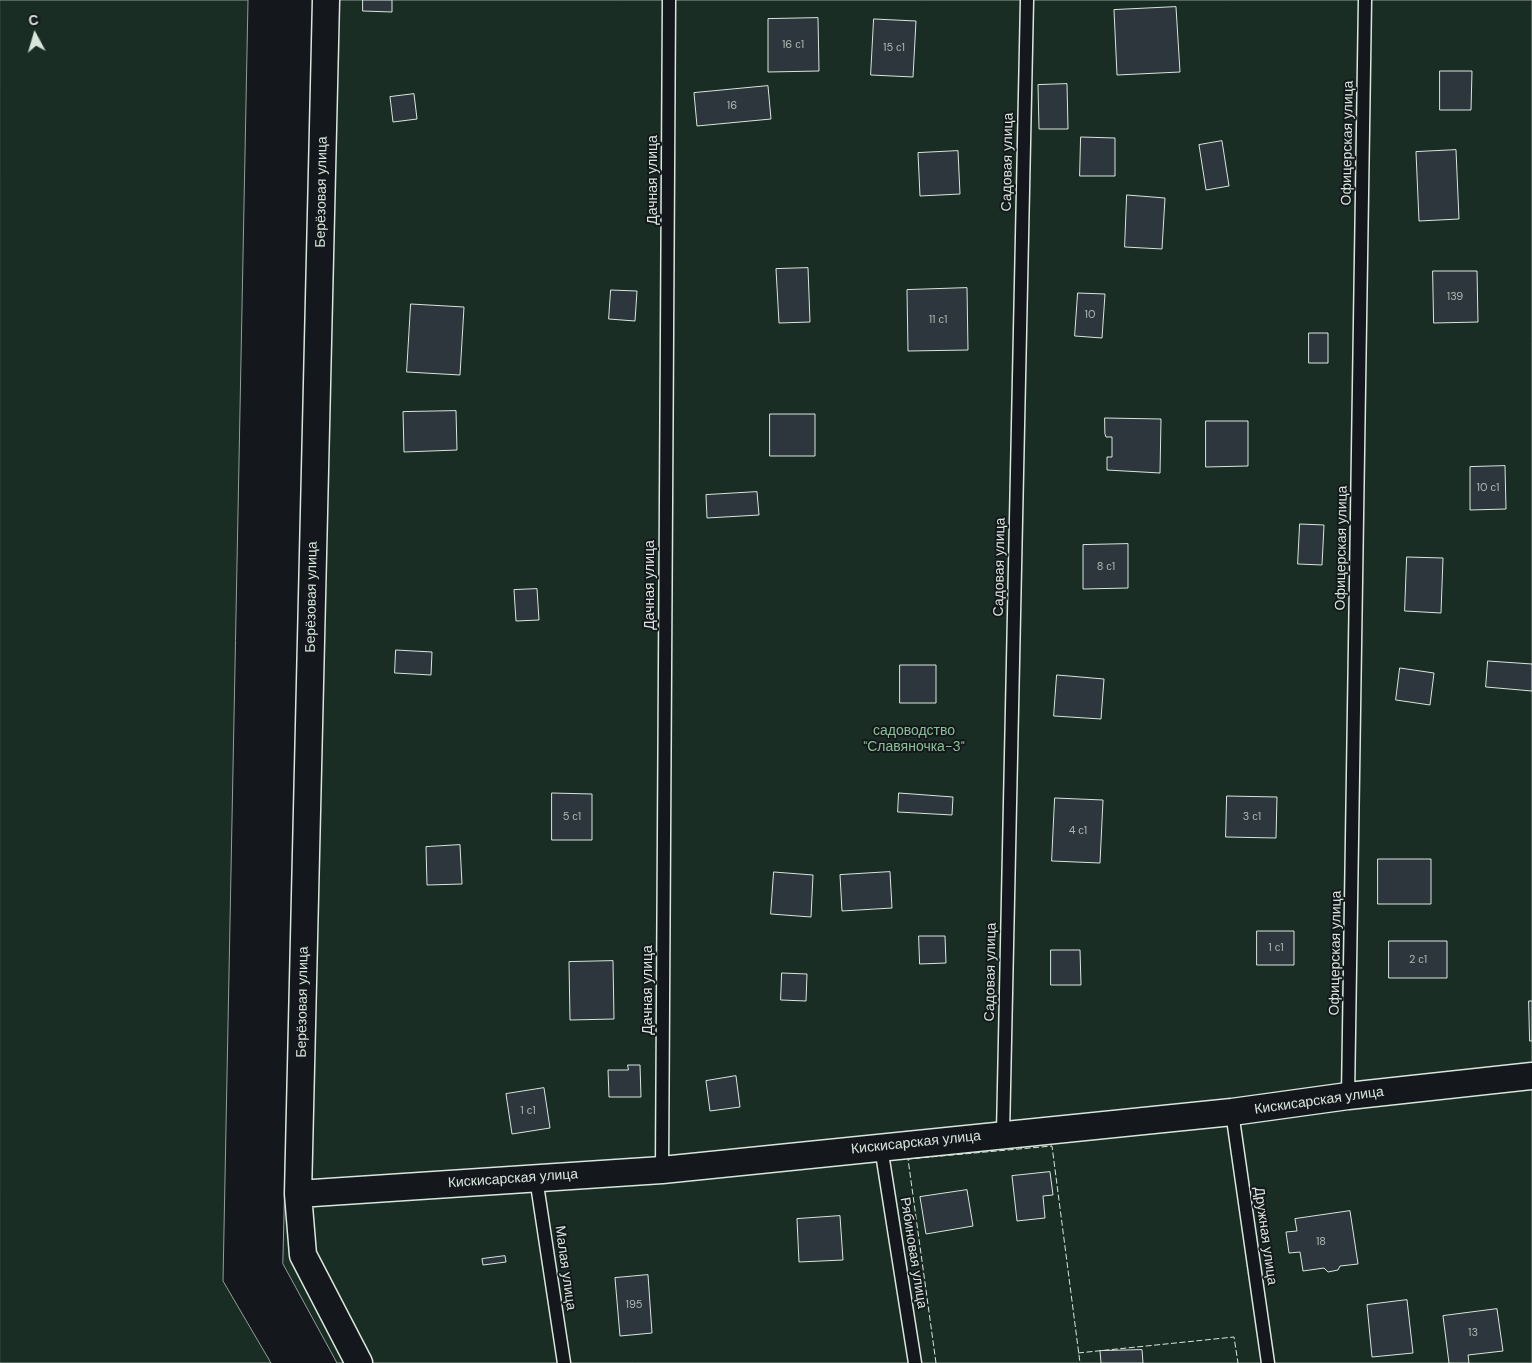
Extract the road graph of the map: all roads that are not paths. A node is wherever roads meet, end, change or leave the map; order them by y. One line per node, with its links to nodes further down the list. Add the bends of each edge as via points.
1 (326, 0): 12 (street, Берёзовая улица)
2 (668, 0): 10 (lane, Дачная улица)
3 (1026, 0): 8 (lane, Садовая улица)
4 (1365, 0): 6 (lane, Офицерская улица)
5 (1532, 1076): 6 (street, Кискисарская улица)
6 (1348, 1096): 7 (street, Кискисарская улица)
7 (1232, 1112): 8 (street, Кискисарская улица); 16 (lane, Дружная улица)
8 (1003, 1134): 9 (street, Кискисарская улица)
9 (881, 1147): 10 (street, Кискисарская улица); 15 (lane, Рябиновая улица)
10 (662, 1170): 11 (street, Кискисарская улица)
11 (536, 1178): 12 (street, Кискисарская улица); 14 (lane, Малая улица)
12 (298, 1194): 13 (street, Берёзовая улица, via 303,1255)
13 (359, 1363)
14 (564, 1363)
15 (915, 1363)
16 (1268, 1363)

